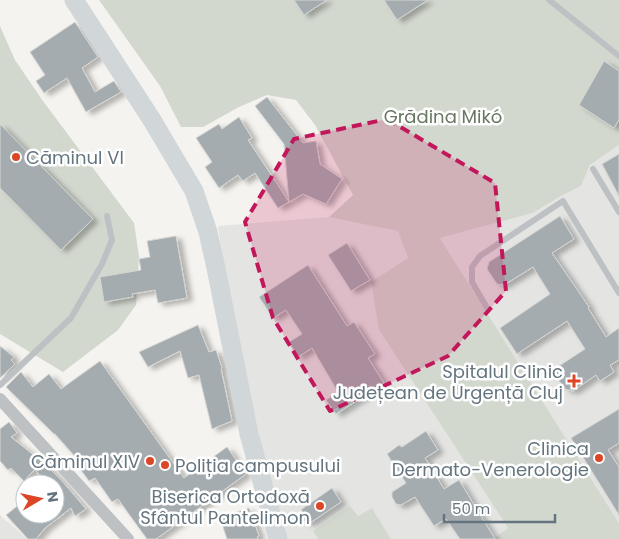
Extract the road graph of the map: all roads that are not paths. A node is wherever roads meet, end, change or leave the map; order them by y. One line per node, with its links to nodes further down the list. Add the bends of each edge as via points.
1 (74, 0): 12 (street, via 194,191 206,225 249,434)
2 (549, 0): 3 (lane)
3 (619, 56)
4 (593, 169): 5 (lane)
5 (619, 211)
6 (107, 216): 9 (lane, via 112,240 102,264 70,318)
7 (619, 292): 8 (lane, via 564,201 480,256 472,267 472,282)
8 (486, 308)
9 (0, 385)
10 (0, 399): 11 (street)
11 (128, 539)
12 (278, 539)

